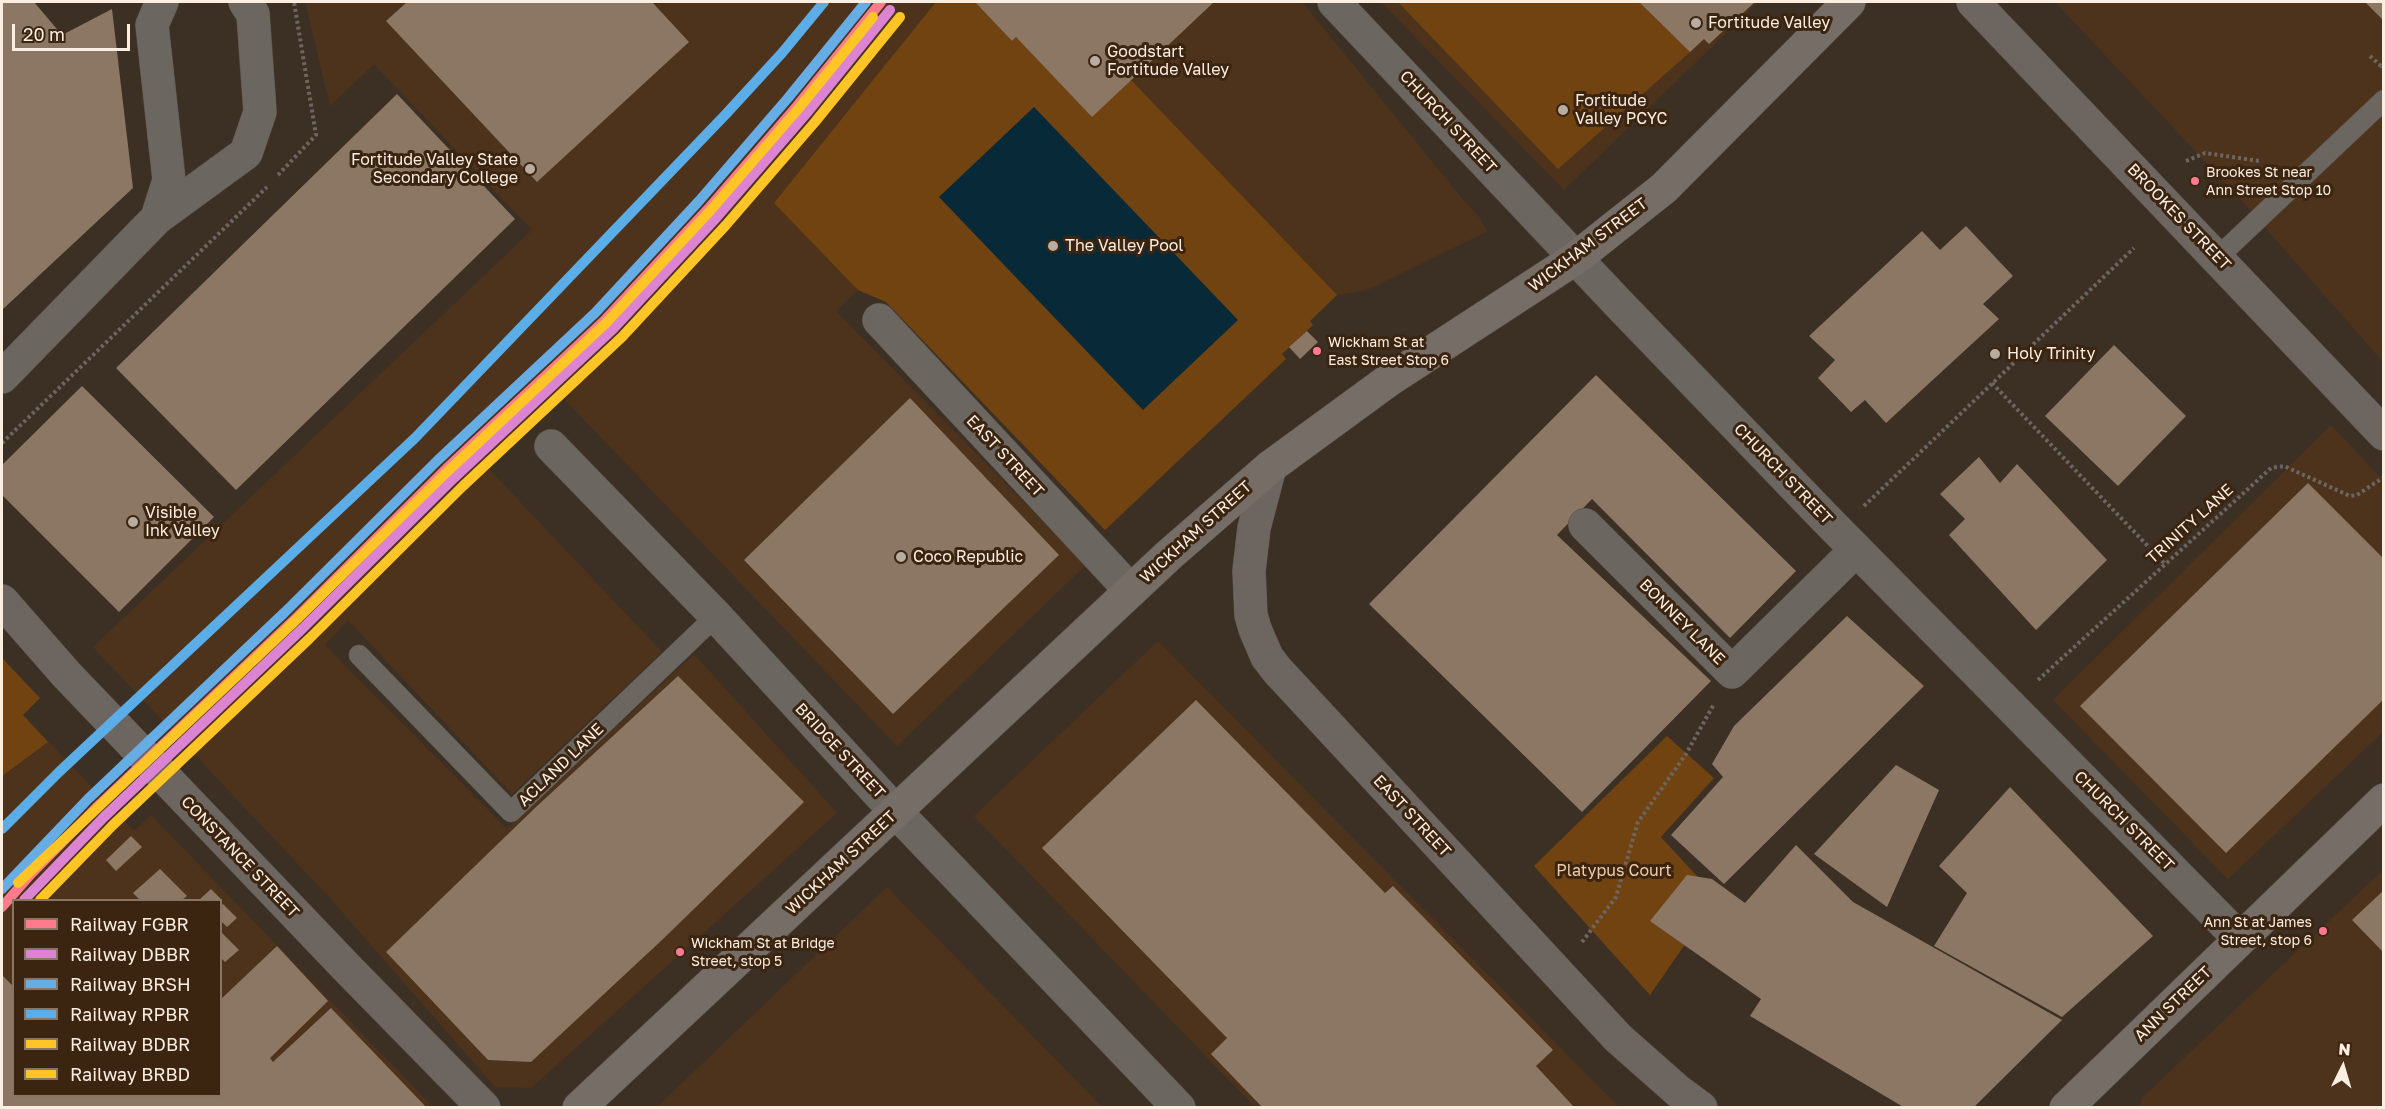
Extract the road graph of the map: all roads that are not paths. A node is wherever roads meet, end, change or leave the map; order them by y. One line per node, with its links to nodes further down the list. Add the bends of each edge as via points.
1 (162, 2): 7 (street, via 152,25 169,180)
2 (245, 2): 7 (street, via 253,14 260,112 246,153)
3 (1334, 2): 9 (street, CHURCH STREET)
4 (1849, 2): 9 (main road, WICKHAM STREET, via 1664,188)
5 (1973, 2): 8 (main road, BROOKES STREET)
6 (2384, 100): 8 (lane)
7 (157, 218): 11 (street)
8 (2218, 257): 12 (main road, BROOKES STREET)
9 (1576, 258): 14 (main road, WICKHAM STREET, via 1389,381); 16 (street, CHURCH STREET)
10 (879, 320): 17 (street, EAST STREET)
11 (2, 377)
12 (2384, 434)
13 (551, 446): 19 (street, BRIDGE STREET)
14 (1270, 467): 17 (main road, WICKHAM STREET); 28 (main road, EAST STREET, via 1254,528 1249,571 1251,615 1267,657 1618,1038)
15 (1585, 525): 16 (street, BONNEY LANE, via 1732,672)
16 (1847, 541): 23 (street, CHURCH STREET)
17 (1131, 591): 22 (main road, WICKHAM STREET)
18 (2, 601): 25 (main road, CONSTANCE STREET, via 66,674)
19 (716, 616): 20 (lane, ACLAND LANE, via 511,813); 22 (street, BRIDGE STREET)
20 (359, 655)
21 (2384, 800): 23 (main road, ANN STREET)
22 (896, 812): 26 (main road, WICKHAM STREET); 27 (street, BRIDGE STREET)
23 (2240, 939): 24 (main road, ANN STREET)
24 (2099, 1076): 29 (main road, ANN STREET); 30 (main road)
25 (484, 1107)
26 (579, 1107)
27 (1179, 1107)
28 (1701, 1107)
29 (2066, 1107)
30 (2094, 1107)

